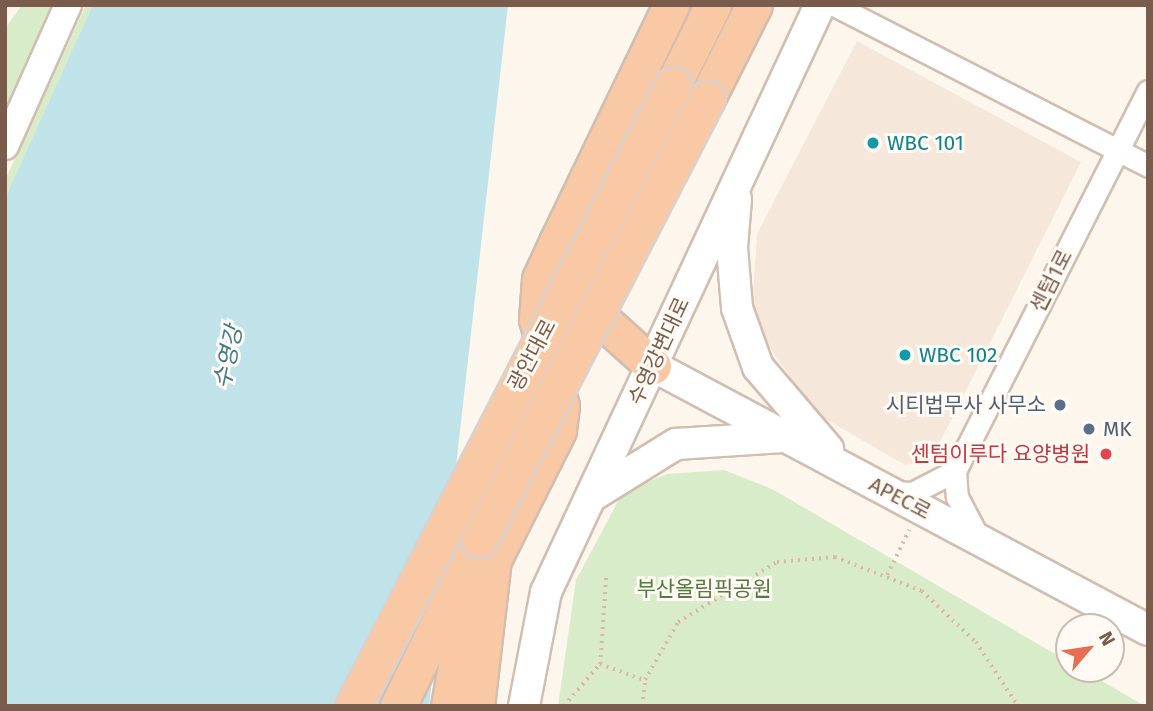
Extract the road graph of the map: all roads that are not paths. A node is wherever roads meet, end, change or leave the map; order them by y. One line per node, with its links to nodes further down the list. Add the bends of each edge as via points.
1 (68, 5): 8 (street)
2 (671, 5): 12 (highway)
3 (713, 5): 23 (highway, 광안대로, bridge)
4 (754, 5): 19 (highway, 광안대로, bridge)
5 (820, 5): 11 (main road, 수영강변대로)
6 (834, 5): 9 (street)
7 (1148, 92): 9 (street, 센텀1로)
8 (5, 146)
9 (1117, 151): 10 (street); 16 (street, 센텀1로)
10 (1148, 166)
11 (739, 170): 13 (main road, 수영강변대로); 15 (main road, via 732,248 737,308 758,367 789,410)
12 (557, 242): 13 (highway, via 580,300); 26 (highway, via 540,279 537,319 561,406 558,430 493,560)
13 (653, 366): 14 (main road, APEC로); 18 (main road, 수영강변대로)
14 (785, 437): 15 (main road, APEC로); 18 (main road, via 676,444)
15 (850, 471): 17 (main road, APEC로)
16 (955, 471): 17 (street, via 912,493); 20 (street, via 967,525)
17 (887, 492): 20 (main road, APEC로)
18 (589, 498): 22 (main road, 수영강변대로, via 546,592)
19 (479, 540): 24 (highway, 광안대로); 25 (highway)
20 (982, 542): 21 (main road, APEC로)
21 (1148, 630)
22 (531, 668): 27 (main road, 수영강변대로); 28 (main road)
23 (353, 706)
24 (398, 706)
25 (449, 706)
26 (476, 706)
27 (524, 706)
28 (537, 706)

